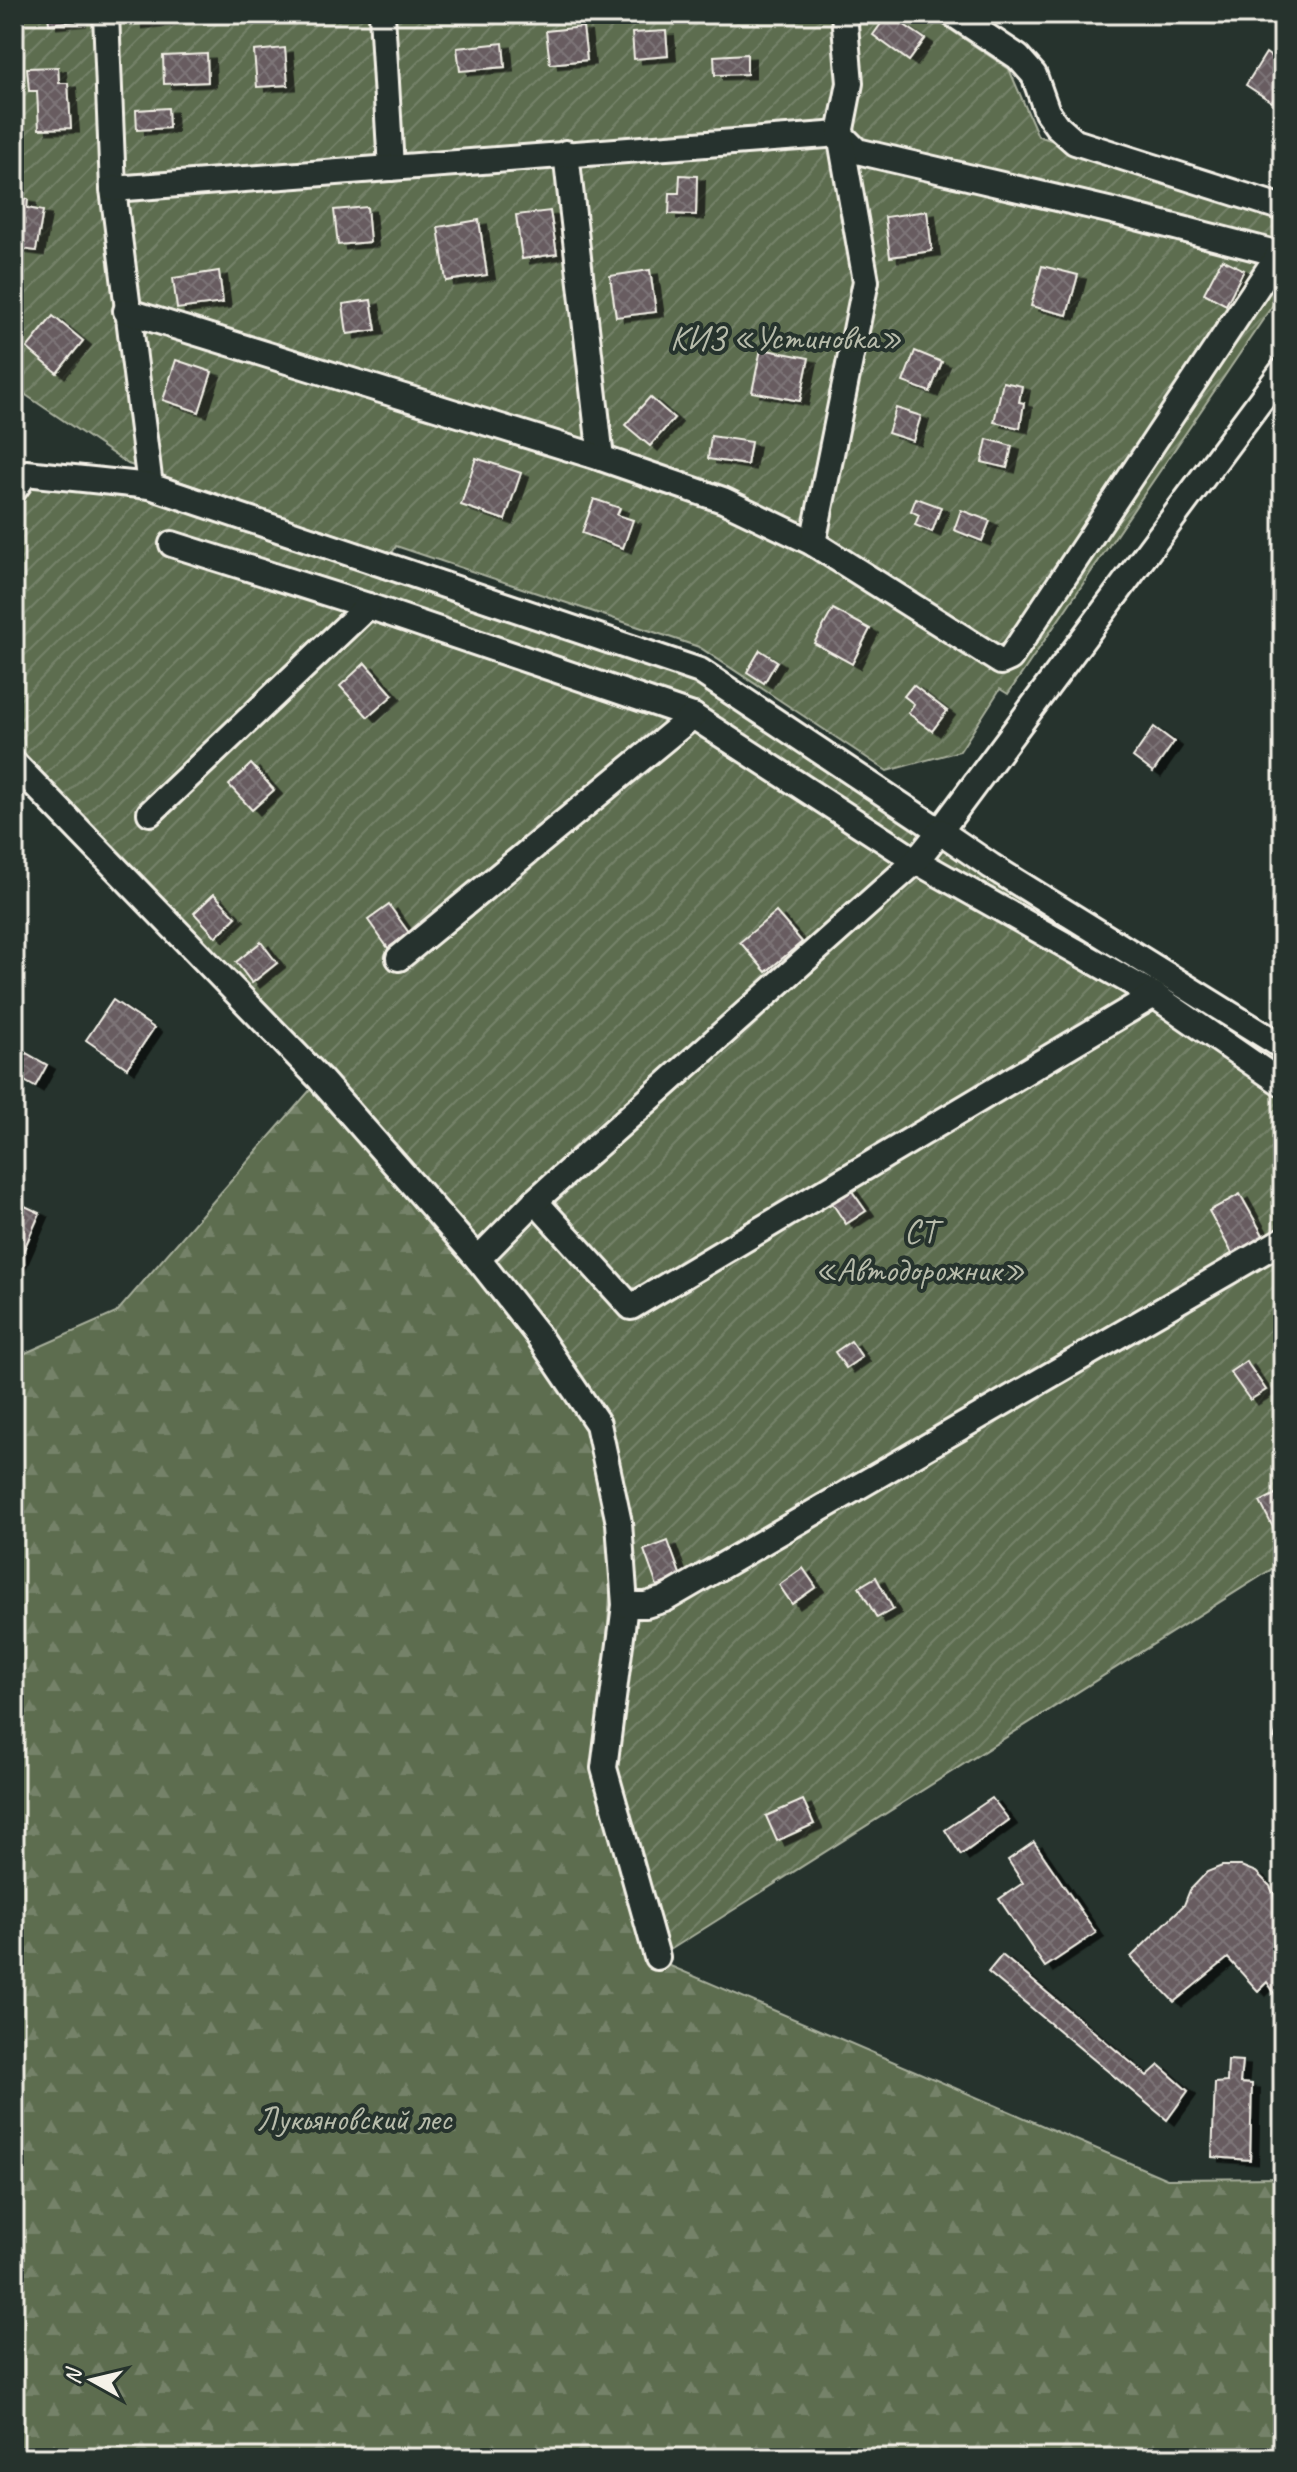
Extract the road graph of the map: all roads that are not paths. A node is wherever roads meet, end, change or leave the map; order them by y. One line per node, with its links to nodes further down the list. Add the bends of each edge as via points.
1 (106, 14): 8 (street)
2 (382, 14): 7 (street)
3 (844, 14): 5 (street, via 850,83)
4 (953, 14): 9 (street, via 1018,57 1034,75 1047,112 1075,142)
5 (840, 134): 6 (street); 10 (street, via 857,151); 16 (street, via 866,281)
6 (566, 153): 7 (street); 13 (street)
7 (391, 168): 8 (street)
8 (113, 189): 11 (street)
9 (1283, 208)
10 (1281, 255): 16 (street, via 1010,658 1001,662)
11 (126, 311): 13 (street); 14 (street)
12 (1283, 370): 22 (street)
13 (601, 458): 16 (street, via 723,500)
14 (150, 486): 15 (street, via 26,473); 22 (street, via 700,671)
15 (14, 490)
16 (813, 543)
17 (172, 544): 18 (street)
18 (368, 606): 19 (street); 21 (street)
19 (693, 716): 23 (street); 24 (street)
20 (14, 763): 30 (street, via 320,1079)
21 (150, 813)
22 (940, 831): 23 (street); 26 (street)
23 (916, 861): 25 (street); 28 (street)
24 (399, 958)
25 (1154, 995): 27 (street); 28 (street, via 631,1307)
26 (1283, 1047)
27 (1283, 1084)
28 (535, 1201): 30 (street)
29 (1283, 1240): 31 (street, via 665,1599)
30 (478, 1259): 31 (street, via 598,1424 619,1523)
31 (625, 1605): 32 (street, via 604,1768)
32 (657, 1957)

